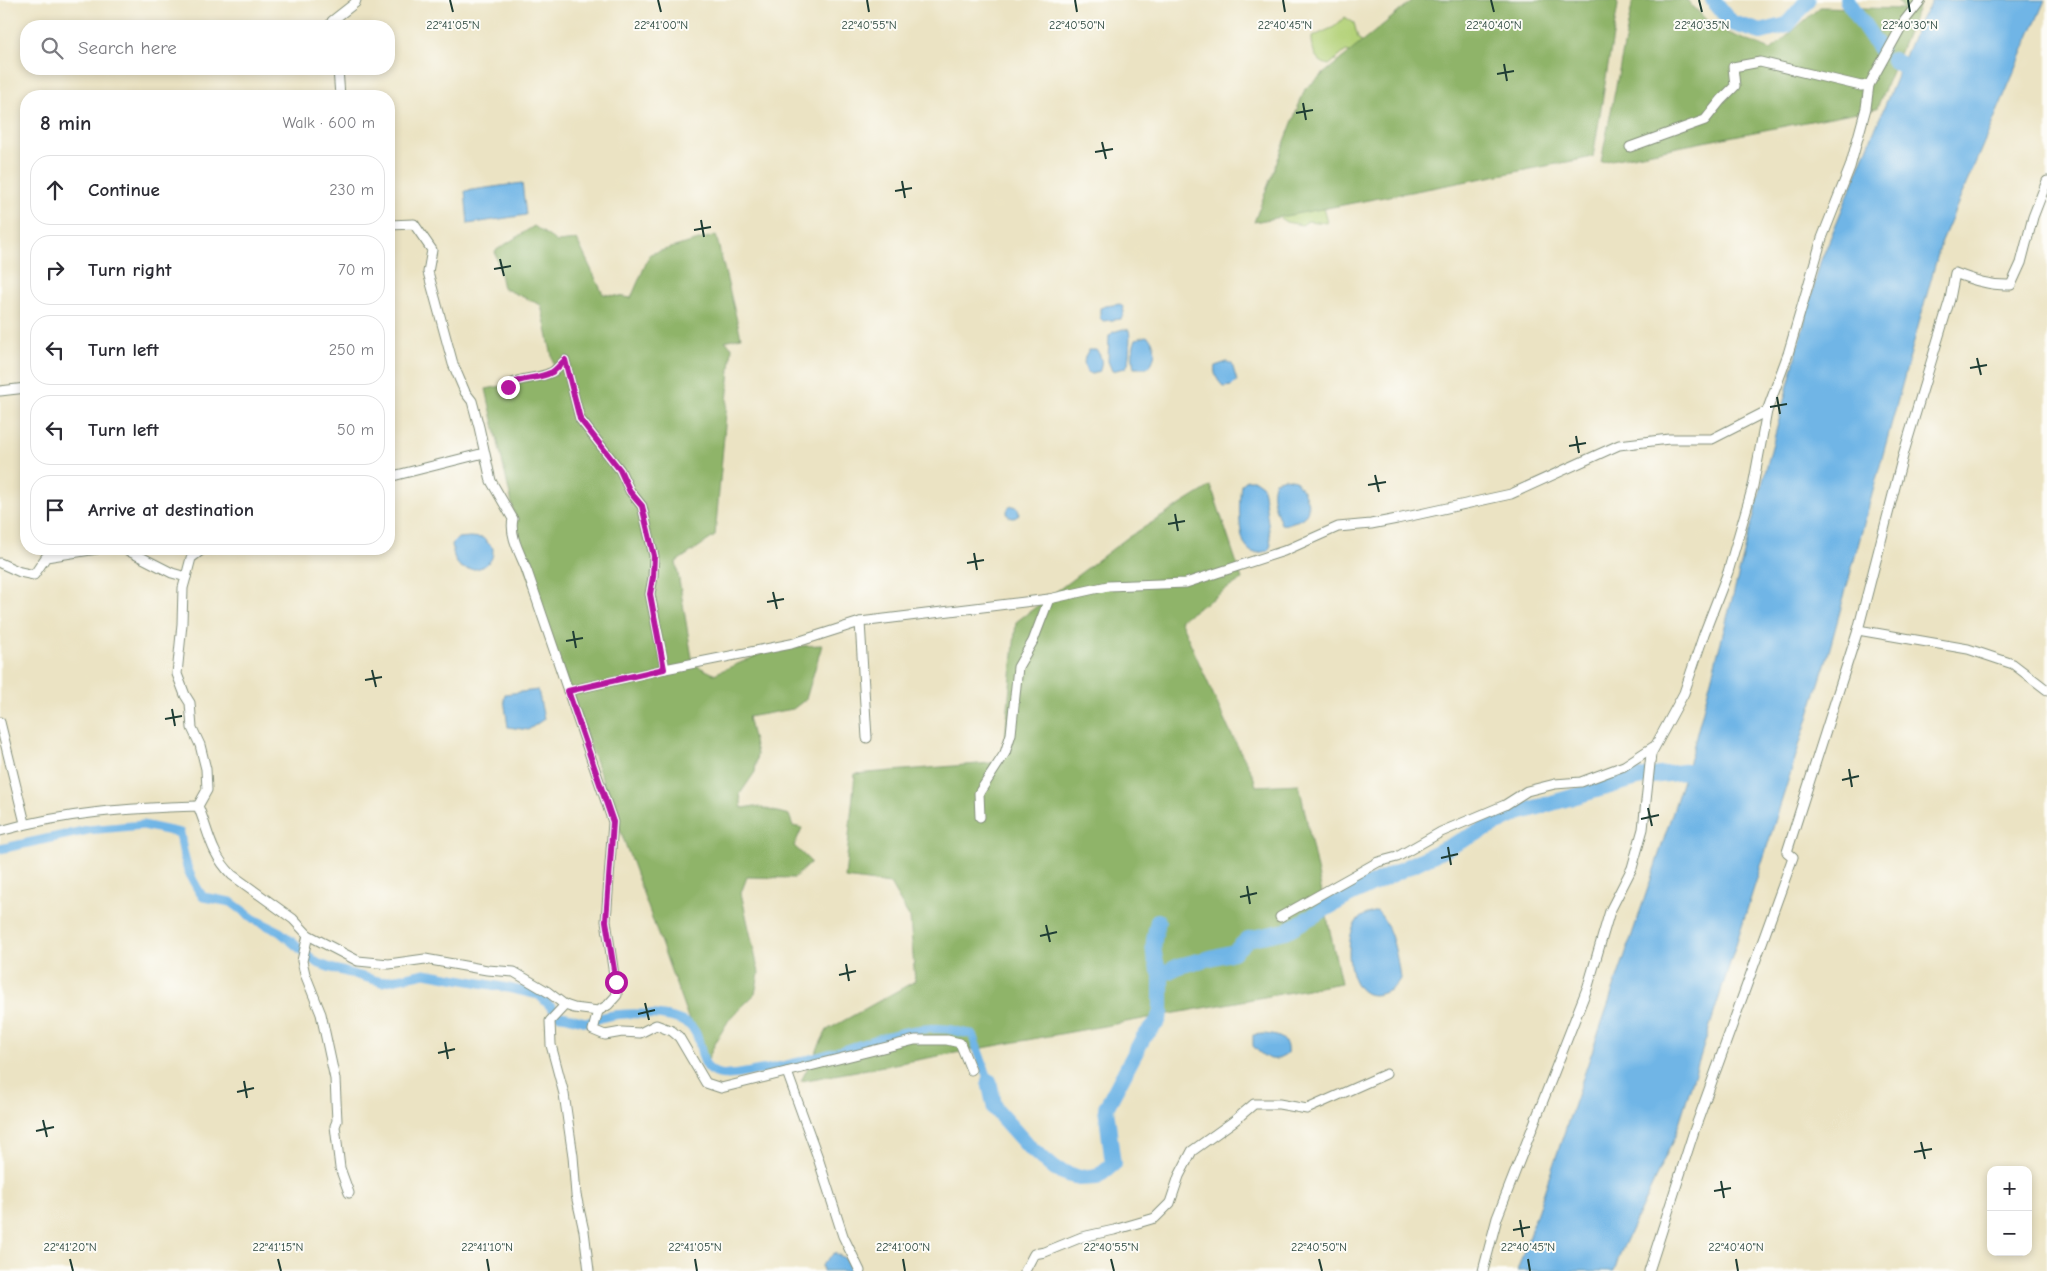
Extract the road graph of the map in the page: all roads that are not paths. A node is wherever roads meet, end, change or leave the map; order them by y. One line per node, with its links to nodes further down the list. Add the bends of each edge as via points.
1 (356, 0): 3 (street)
2 (1922, 0): 5 (street, via 1905,20)
3 (333, 20)
4 (338, 75): 6 (street)
5 (1869, 85): 7 (street, via 1861,86 1760,62 1733,66 1735,86 1705,120); 13 (street, via 1850,167 1822,238)
6 (340, 90)
7 (1630, 147)
8 (2047, 181): 23 (street, via 2011,285 1998,286 1955,273)
9 (395, 225): 14 (street, via 414,224 432,250 428,272 437,310 453,364 472,401)
10 (508, 387): 24 (street, via 514,381 552,372 565,360 580,419 620,470 630,492 642,506 654,556 650,594)
11 (20, 389): 12 (street)
12 (0, 391)
13 (1768, 411): 21 (street, via 1712,439 1669,439 1619,445 1511,494 1397,520 1338,527 1284,551 1186,583 1108,586); 29 (street, via 1753,486 1728,572 1684,693)
14 (484, 453): 15 (street); 26 (street, via 491,482 514,518 513,537)
15 (395, 475)
16 (59, 555): 19 (street, via 46,557 34,574)
17 (137, 555): 20 (street)
18 (195, 555): 20 (street, via 191,558)
19 (0, 563)
20 (186, 577): 30 (street, via 177,674 190,703 192,728 206,769 207,790)
21 (1049, 599): 22 (street); 31 (street, via 1018,667 1011,734 1005,753 979,793)
22 (860, 622): 24 (street, via 792,644); 28 (street)
23 (1858, 630): 25 (street, via 1968,649 2013,664); 46 (street, via 1787,852 1793,857 1694,1131)
24 (664, 669): 26 (street)
25 (2047, 690)
26 (568, 691): 37 (street, via 613,822 606,921 617,995)
27 (0, 722): 32 (street)
28 (868, 738)
29 (1655, 745): 34 (street, via 1624,766 1581,782 1555,784 1527,792 1397,857 1378,862); 45 (street, via 1650,754 1643,829 1632,868 1610,911 1588,986 1497,1218)
30 (198, 806): 32 (street, via 118,809); 35 (street, via 211,846 224,868 292,919)
31 (980, 817)
32 (25, 823): 33 (street)
33 (0, 831)
34 (1280, 917)
35 (307, 937): 36 (street, via 358,961 389,964 424,959 514,972); 41 (street, via 302,961 321,1014 335,1079 335,1126 340,1168)
36 (565, 1005): 37 (street); 42 (street, via 550,1021 551,1045 564,1094)
37 (598, 1011): 39 (street, via 594,1030 605,1035 622,1032 640,1034 656,1025 672,1031 679,1037 706,1083 722,1088)
38 (971, 1070): 39 (street, via 960,1043 915,1040)
39 (786, 1072): 43 (street, via 817,1155 842,1236)
40 (1386, 1074): 44 (street, via 1307,1109 1254,1104 1192,1151 1170,1202 1155,1218 1082,1237 1034,1254)
41 (349, 1193)
42 (589, 1271)
43 (860, 1271)
44 (1025, 1271)
45 (1483, 1271)
46 (1649, 1271)

